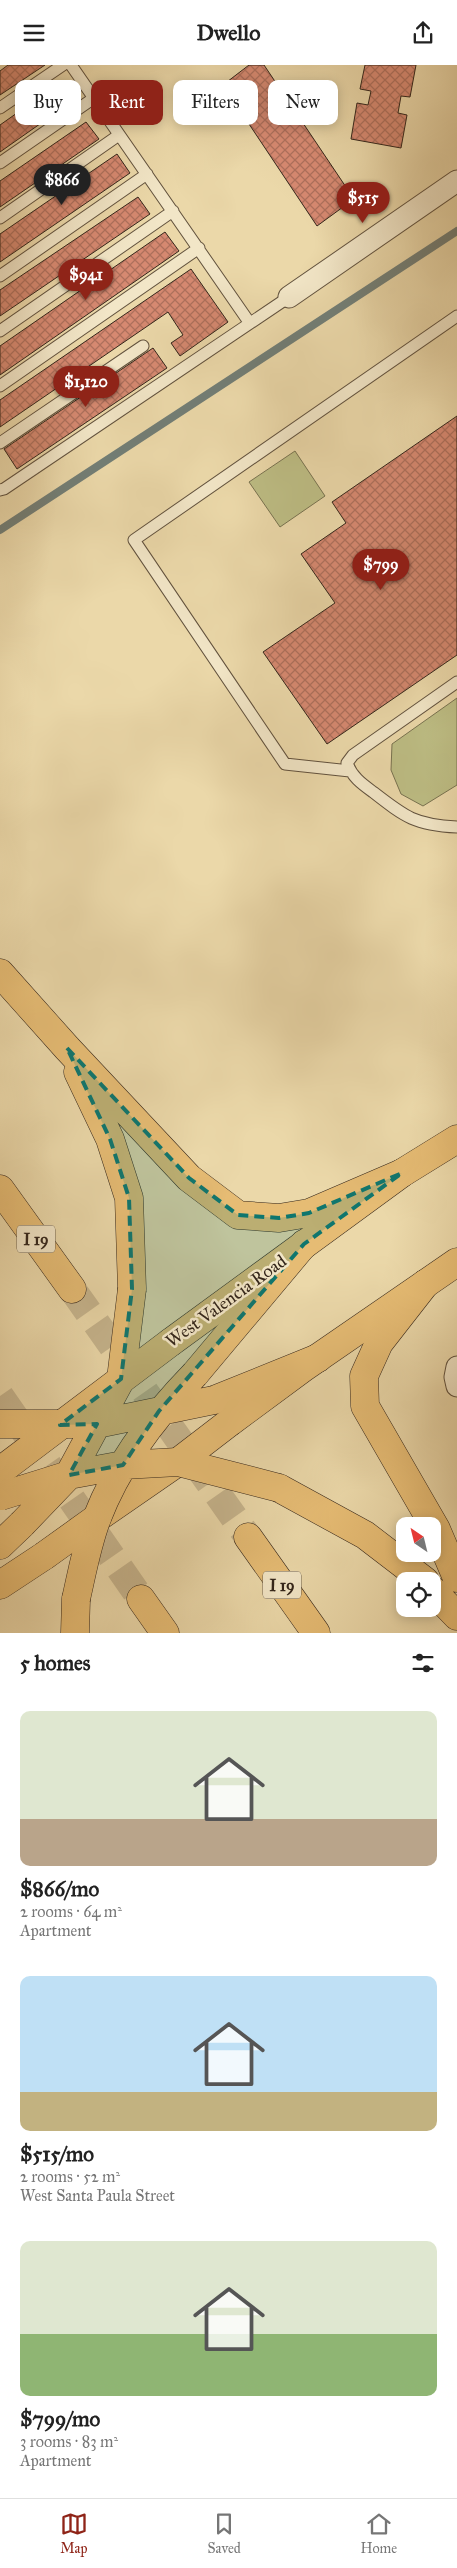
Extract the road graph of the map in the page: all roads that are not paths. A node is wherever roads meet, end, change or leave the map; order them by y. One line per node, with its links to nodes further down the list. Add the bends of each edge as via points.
1 (63, 65): 5 (lane)
2 (71, 65): 3 (lane)
3 (91, 94)
4 (91, 100): 8 (lane)
5 (0, 108)
6 (112, 125): 7 (lane)
7 (119, 135): 9 (lane); 12 (lane)
8 (0, 163)
9 (147, 174): 11 (lane); 14 (lane)
10 (457, 181): 15 (street)
11 (173, 211): 13 (lane); 18 (lane)
12 (0, 218)
13 (198, 248): 17 (lane); 20 (lane)
14 (0, 276)
15 (289, 297): 17 (lane)
16 (457, 316): 24 (lane, via 134,539 285,764)
17 (249, 322): 22 (lane)
18 (0, 331)
19 (143, 346): 21 (lane)
20 (0, 386)
21 (0, 443)
22 (0, 490)
23 (457, 682): 24 (lane, via 353,755 347,763)
24 (350, 771): 25 (lane, via 390,807 412,820)
25 (457, 827)
26 (0, 973): 27 (main road)
27 (67, 1049): 29 (main road, via 189,1178 238,1215 279,1218 309,1213); 37 (main road, bridge, via 110,1139 129,1198 132,1289)
28 (457, 1139): 29 (main road, West Valencia Road)
29 (402, 1173): 31 (main road, West Valencia Road)
30 (0, 1189): 34 (main road, I 19)
31 (304, 1244): 37 (main road, West Valencia Road, bridge); 39 (main road, bridge, via 195,1374)
32 (457, 1262): 33 (main road)
33 (425, 1284): 35 (main road); 51 (main road, via 379,1343 364,1377 365,1406 436,1529)
34 (72, 1289)
35 (318, 1358): 39 (main road, bridge, via 214,1400); 43 (main road, bridge)
36 (457, 1367): 38 (street)
37 (121, 1379): 41 (main road, bridge); 42 (main road, West Valencia Road, bridge)
38 (457, 1386)
39 (159, 1411): 41 (main road, bridge); 44 (main road, bridge)
40 (0, 1424): 42 (main road, bridge)
41 (97, 1424): 42 (main road, bridge); 45 (main road, bridge)
42 (60, 1425): 46 (main road, West Valencia Road, bridge)
43 (178, 1462): 44 (main road, bridge); 47 (main road, bridge); 50 (main road, bridge, via 280,1488 365,1535)
44 (123, 1465): 45 (main road, bridge); 47 (main road, bridge)
45 (69, 1475): 46 (main road, bridge); 49 (main road, bridge)
46 (0, 1488)
47 (97, 1518): 52 (main road, bridge); 56 (main road, bridge, via 76,1599)
48 (248, 1537): 58 (main road, I 19)
49 (0, 1545)
50 (413, 1572)
51 (457, 1578)
52 (0, 1585)
53 (141, 1599): 57 (main road)
54 (441, 1600): 55 (main road)
55 (457, 1617)
56 (75, 1633)
57 (165, 1633)
58 (316, 1633)

